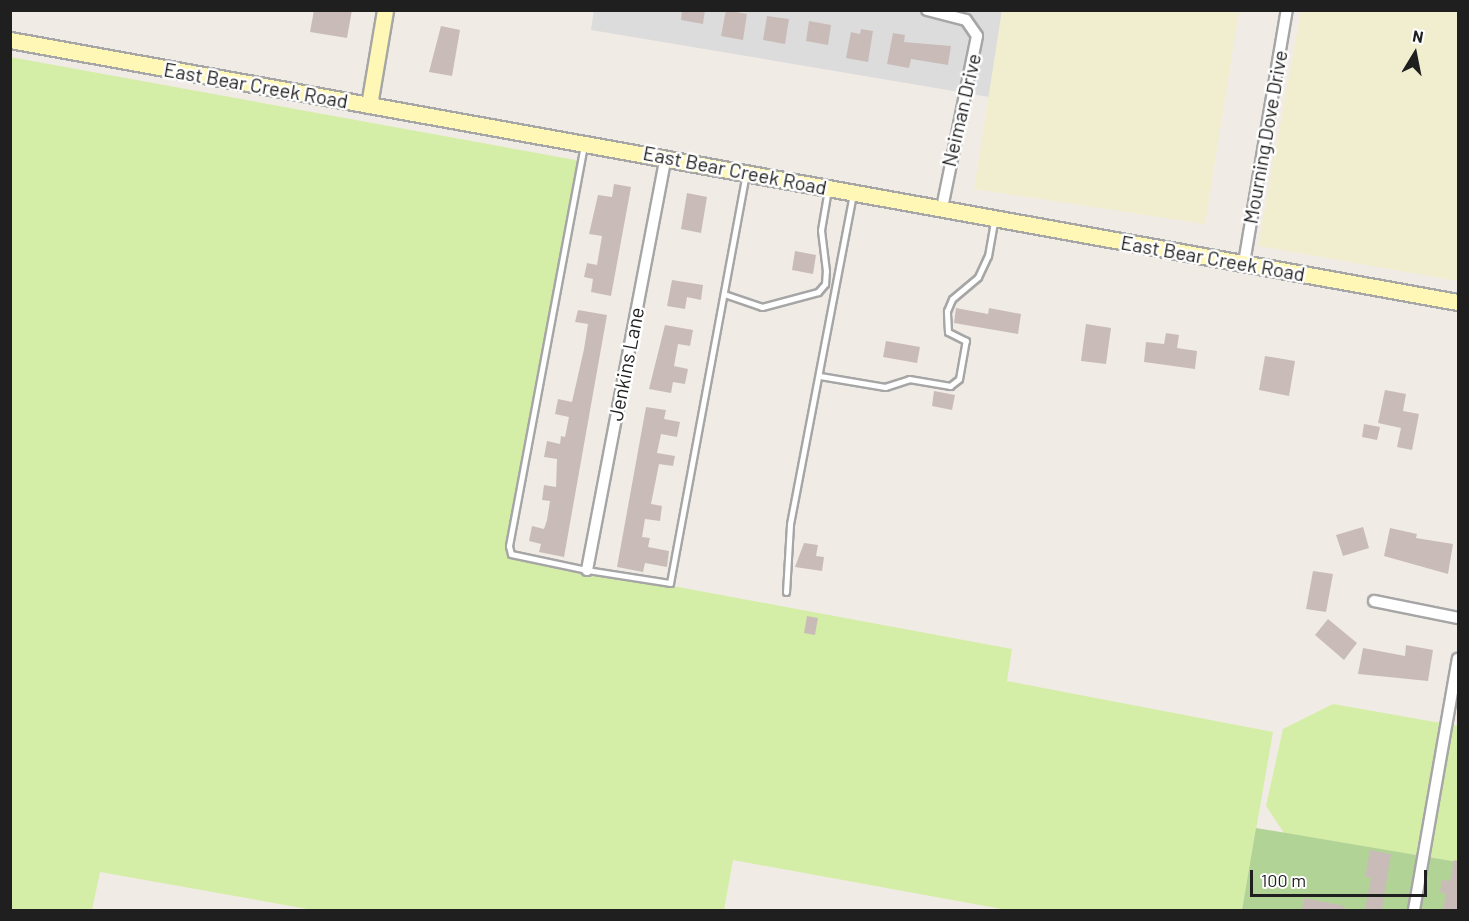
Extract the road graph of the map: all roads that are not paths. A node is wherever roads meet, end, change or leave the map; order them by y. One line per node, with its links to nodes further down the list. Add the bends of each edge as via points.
1 (385, 10): 5 (main road)
2 (927, 10): 11 (street, Neiman Drive, via 966,20 977,36)
3 (1287, 10): 13 (street, Mourning Dove Drive)
4 (10, 40): 5 (main road, East Bear Creek Road)
5 (369, 105): 6 (main road, East Bear Creek Road)
6 (585, 142): 7 (main road, East Bear Creek Road); 17 (lane, via 509,546 511,554)
7 (666, 157): 8 (main road, East Bear Creek Road); 17 (street, Jenkins Lane)
8 (746, 172): 9 (main road, East Bear Creek Road); 14 (lane)
9 (829, 188): 10 (main road, East Bear Creek Road); 14 (lane, via 821,230 825,284 818,292 762,307)
10 (853, 192): 11 (main road, East Bear Creek Road); 16 (lane)
11 (942, 208): 12 (main road, East Bear Creek Road)
12 (995, 218): 13 (main road, East Bear Creek Road); 16 (lane, via 988,256 978,278 952,299 947,311 948,332 966,341 959,379 950,386 909,379 885,387)
13 (1244, 263): 15 (main road, East Bear Creek Road)
14 (724, 294): 17 (lane, via 670,583)
15 (1458, 302)
16 (819, 376): 18 (lane, via 790,524)
17 (587, 570)
18 (786, 592)
19 (1374, 601): 20 (street)
20 (1458, 618)
21 (1458, 659): 22 (street)
22 (1414, 910)

